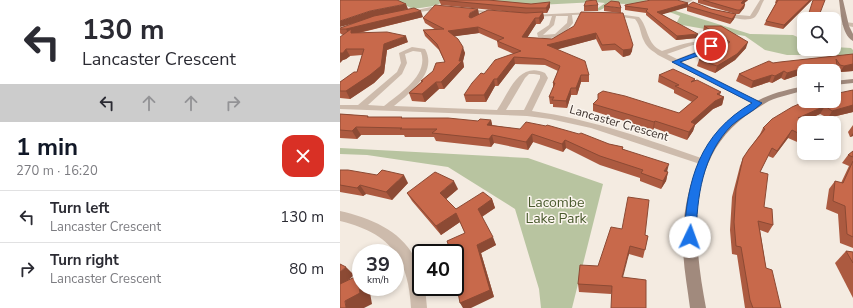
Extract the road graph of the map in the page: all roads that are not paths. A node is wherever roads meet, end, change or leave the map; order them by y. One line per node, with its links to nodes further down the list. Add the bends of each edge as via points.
1 (680, 0): 4 (street)
2 (762, 0): 8 (street, via 751,17)
3 (841, 0): 16 (street)
4 (690, 1): 5 (street)
5 (696, 4)
6 (452, 9): 10 (street, via 431,8)
7 (460, 10): 9 (street)
8 (718, 11)
9 (490, 12): 11 (street); 15 (street)
10 (398, 14)
11 (504, 14)
12 (570, 14): 14 (street); 14 (street, via 570,23 563,31 551,37 540,36 540,33 553,25); 19 (street, via 601,13 639,19 647,43)
13 (521, 15): 14 (street)
14 (554, 15)
15 (480, 18)
16 (845, 24): 17 (street); 18 (street)
17 (853, 25)
18 (853, 39)
19 (660, 54): 20 (street); 20 (street, via 696,43 711,46 710,49)
20 (675, 62): 24 (street)
21 (853, 81): 22 (street)
22 (841, 82)
23 (797, 90): 24 (street)
24 (758, 103): 30 (street, via 724,129)
25 (340, 107): 26 (street, Lancaster Crescent)
26 (361, 107): 27 (street, Lancaster Crescent); 27 (street, via 400,73 404,64 402,53 412,49 423,50 427,58 424,71)
27 (387, 108): 28 (street, Lancaster Crescent)
28 (500, 112): 29 (street, Lancaster Crescent); 29 (street, via 524,74 542,73 544,78)
29 (527, 113): 30 (street, Lancaster Crescent, via 587,124)
30 (703, 162): 33 (street, via 695,184 690,231 691,266)
31 (340, 216): 32 (street, via 370,224 397,243 411,266)
32 (419, 308)
33 (698, 308)

